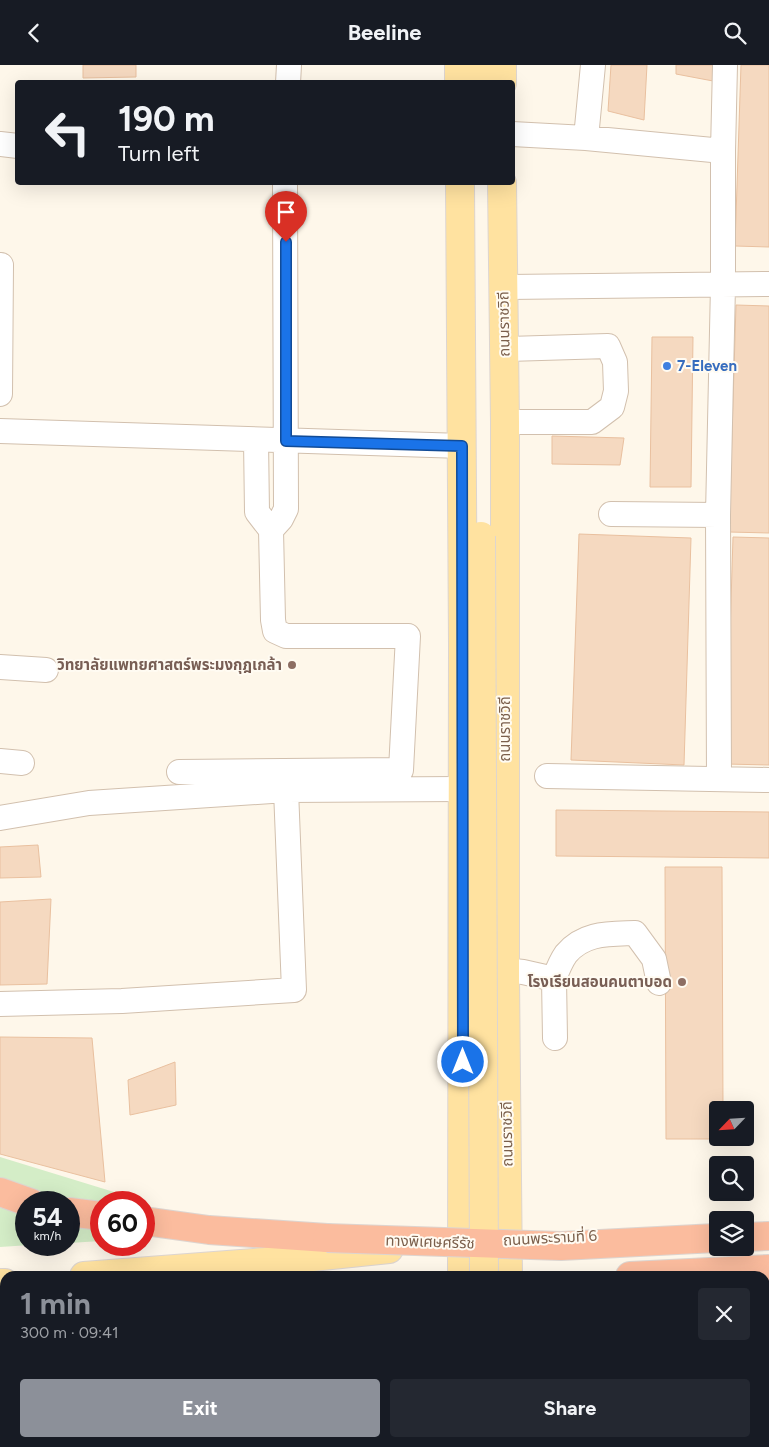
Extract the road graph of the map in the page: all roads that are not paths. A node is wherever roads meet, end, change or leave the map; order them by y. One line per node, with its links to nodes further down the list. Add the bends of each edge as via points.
1 (289, 65): 7 (street)
2 (459, 65): 8 (main road)
3 (480, 65): 9 (main road)
4 (502, 65): 10 (main road)
5 (593, 65): 12 (street)
6 (725, 65): 15 (street)
7 (288, 80)
8 (459, 80)
9 (480, 80)
10 (502, 80)
11 (515, 133): 12 (street)
12 (586, 138): 15 (street)
13 (0, 144): 14 (street)
14 (15, 145)
15 (723, 151): 22 (street)
16 (285, 185): 29 (street)
17 (460, 185): 30 (main road)
18 (479, 185): 66 (main road, bridge)
19 (502, 185): 23 (main road, ถนนราชวิถี)
20 (1, 265): 25 (street)
21 (769, 284): 22 (street)
22 (723, 285): 23 (street); 32 (street)
23 (504, 287): 24 (main road, ถนนราชวิถี)
24 (504, 349): 26 (main road, ถนนราชวิถี); 26 (street, via 608,346 615,362 616,391 612,407 592,422)
25 (0, 394)
26 (505, 422): 43 (main road, ถนนราชวิถี)
27 (0, 431): 28 (street)
28 (256, 440): 29 (street); 33 (street, via 257,512)
29 (286, 441): 30 (street); 33 (street, via 286,509 282,519)
30 (462, 446): 40 (main road)
31 (611, 514): 32 (street)
32 (718, 515): 38 (street)
33 (271, 530): 36 (street, via 275,631 286,636 408,635 400,770)
34 (0, 667): 35 (street)
35 (46, 670)
36 (179, 772)
37 (547, 776): 38 (street)
38 (719, 779): 39 (street)
39 (769, 780)
40 (462, 789): 41 (street); 44 (main road)
41 (286, 790): 42 (street, via 89,803); 48 (street, via 294,990 122,1001)
42 (0, 818)
43 (505, 887): 44 (main road); 45 (main road, ถนนราชวิถี)
44 (463, 891): 62 (main road)
45 (505, 970): 46 (street); 61 (main road, ถนนราชวิถี)
46 (554, 979): 47 (street, via 566,954 582,939 635,933 654,959); 49 (street)
47 (659, 983)
48 (0, 1004)
49 (555, 1038)
50 (0, 1192): 51 (highway)
51 (15, 1197)
52 (0, 1202): 53 (highway)
53 (15, 1204)
54 (155, 1222): 60 (highway, ทางพิเศษศรีรัช, bridge, via 327,1238 413,1242 561,1246)
55 (769, 1224): 56 (main road)
56 (754, 1225)
57 (709, 1229): 61 (main road, ถนนพระรามที่ 6)
58 (769, 1236): 59 (highway)
59 (754, 1237)
60 (709, 1238)
61 (508, 1240): 62 (main road, ถนนพระรามที่ 6); 67 (main road, ถนนราชวิถี)
62 (462, 1241): 64 (main road, ถนนพระรามที่ 6); 65 (main road)
63 (769, 1269): 68 (highway)
64 (148, 1271)
65 (462, 1271)
66 (484, 1271)
67 (508, 1271)
68 (729, 1271)

